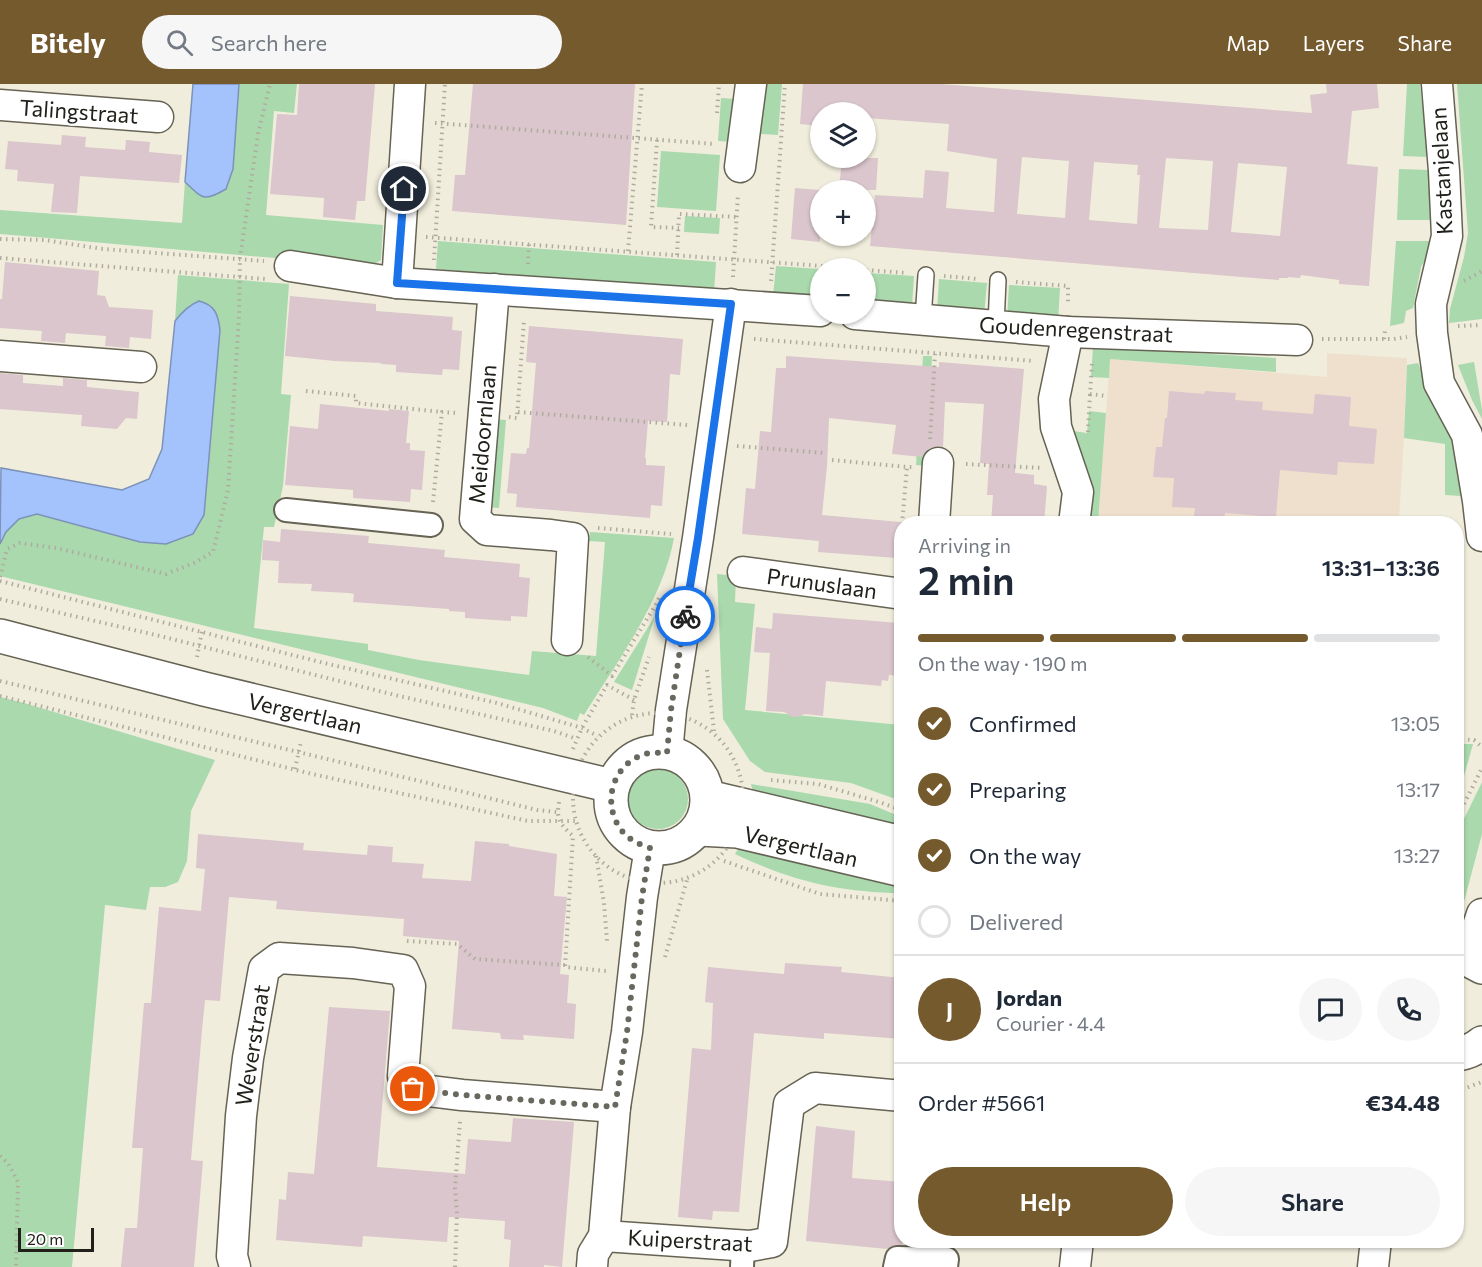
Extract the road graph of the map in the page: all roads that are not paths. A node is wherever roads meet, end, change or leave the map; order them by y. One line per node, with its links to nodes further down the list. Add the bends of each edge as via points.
1 (410, 84): 10 (street)
2 (751, 84): 6 (street)
3 (1437, 84): 26 (street, Kastanjelaan, via 1447,236 1431,304 1432,333 1439,383 1467,435)
4 (0, 105): 5 (street, Talingstraat)
5 (158, 117)
6 (742, 156)
7 (290, 266): 10 (street)
8 (926, 274): 15 (lane)
9 (998, 280): 16 (lane)
10 (397, 283): 11 (street)
11 (494, 289): 12 (street); 30 (street, Meidoornlaan, via 475,519 487,530 573,538)
12 (731, 304): 13 (street); 31 (street)
13 (810, 309)
14 (876, 316): 15 (street, Goudenregenstraat)
15 (922, 319): 16 (street, Goudenregenstraat)
16 (996, 325): 17 (street, Goudenregenstraat)
17 (1068, 332): 18 (street, Goudenregenstraat); 24 (street, via 1054,399 1056,427 1078,492)
18 (1297, 340)
19 (0, 357): 20 (street)
20 (141, 367)
21 (938, 463): 23 (street)
22 (286, 510): 25 (street)
23 (935, 516)
24 (1075, 516)
25 (431, 525)
26 (1482, 536)
27 (743, 572): 28 (street, Prunuslaan)
28 (894, 592)
29 (0, 636): 32 (street, Vergertlaan)
30 (567, 640)
31 (667, 753): 32 (street, via 650,753 631,761); 33 (street, via 695,768)
32 (612, 786): 36 (street, via 613,814 622,832)
33 (708, 797): 34 (street); 35 (street, Vergertlaan)
34 (699, 828): 36 (street, via 671,848); 37 (street, Vergertlaan, via 736,831)
35 (894, 841)
36 (650, 848): 43 (street)
37 (894, 868)
38 (1482, 914): 39 (street)
39 (1469, 961)
40 (1482, 1043): 41 (street)
41 (1464, 1052)
42 (894, 1095): 47 (street, Kuiperstraat, via 815,1088 789,1104 772,1242 750,1246)
43 (615, 1107): 44 (street); 48 (street, Weverstraat, via 413,1089 403,1076 410,986 403,970 279,958 264,969 248,1058 232,1256)
44 (604, 1236): 47 (street, Kuiperstraat); 49 (street, via 593,1254)
45 (1077, 1248): 52 (street)
46 (1375, 1248): 53 (street)
47 (743, 1256)
48 (235, 1267)
49 (592, 1267)
50 (895, 1267): 51 (street, via 897,1258 947,1259)
51 (946, 1267)
52 (1075, 1267)
53 (1373, 1267)

